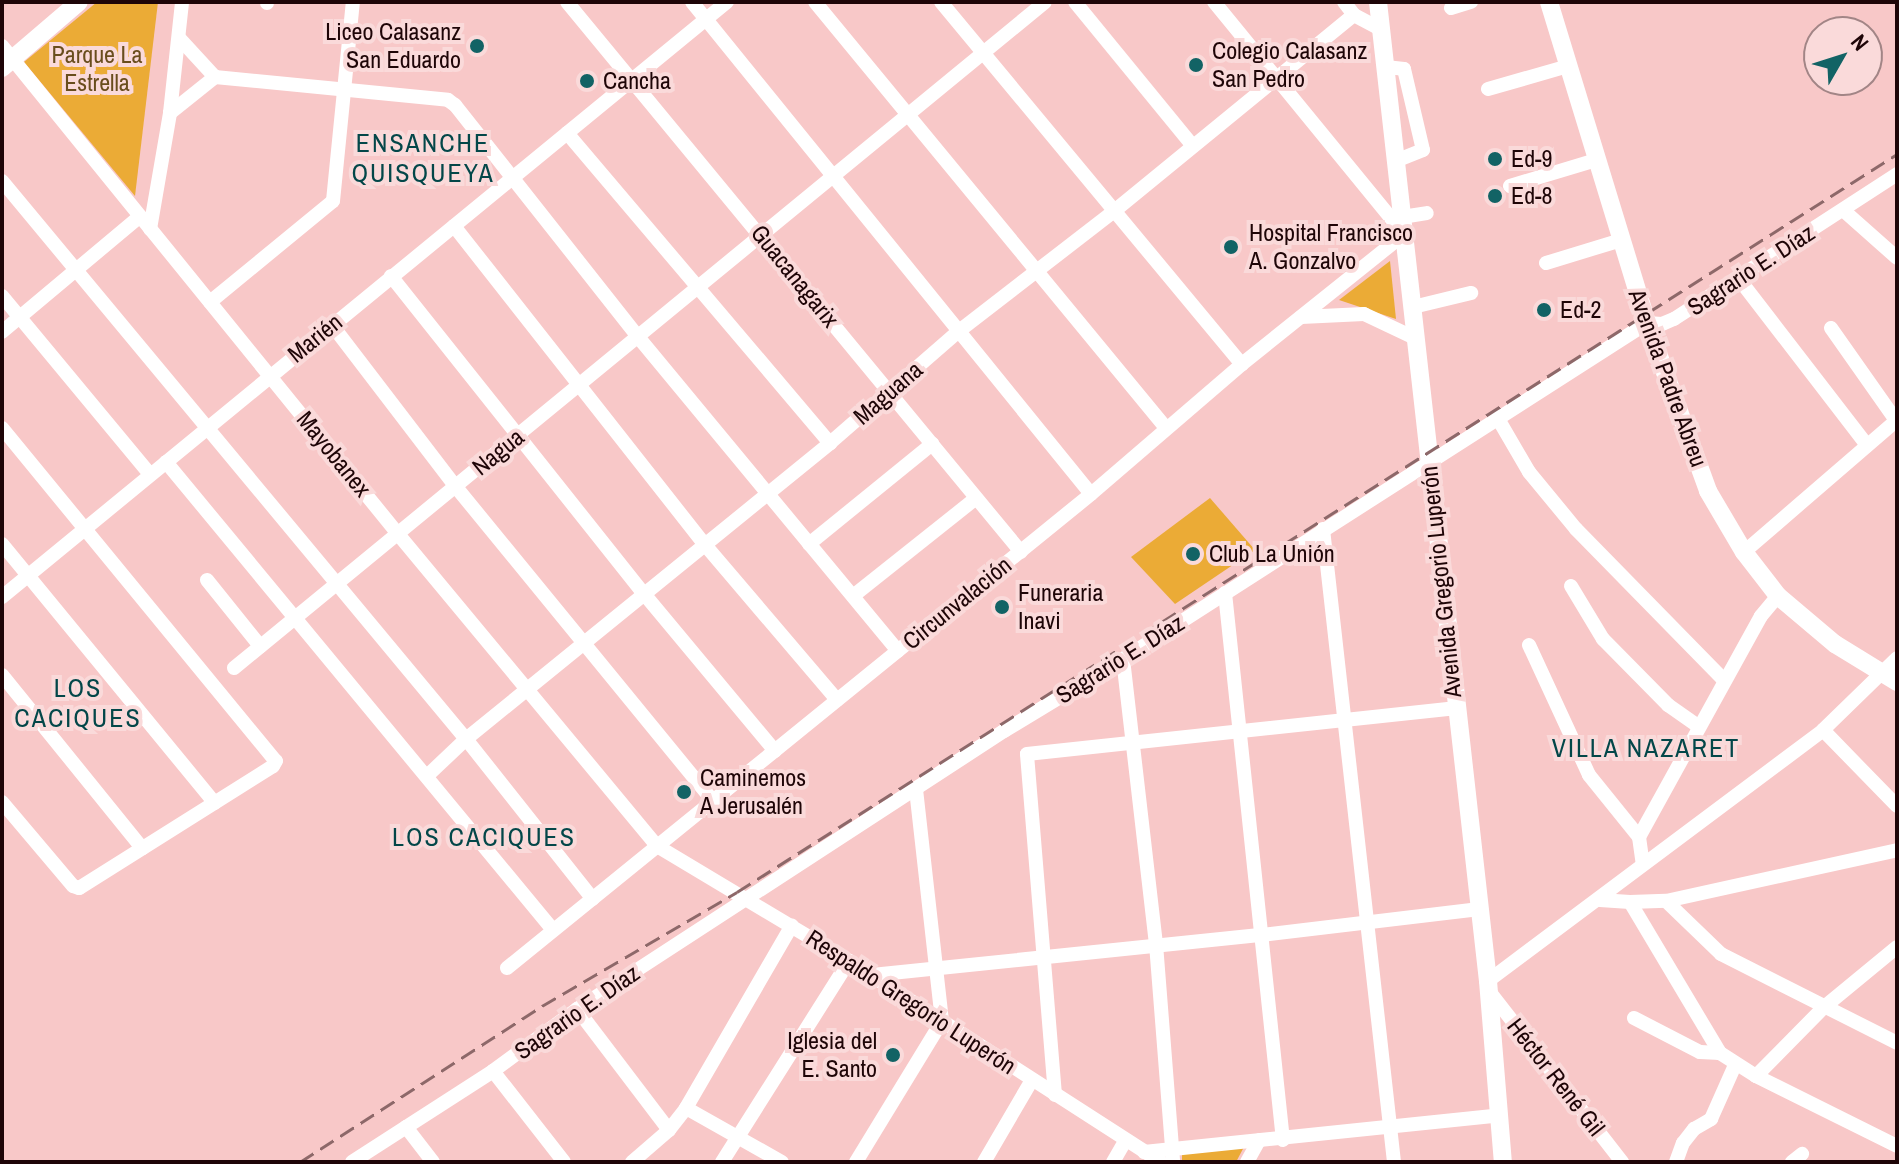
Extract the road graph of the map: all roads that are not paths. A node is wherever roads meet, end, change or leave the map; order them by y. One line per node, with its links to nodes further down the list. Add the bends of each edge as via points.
1 (182, 2): 20 (street)
2 (353, 2): 29 (street)
3 (567, 2): 27 (street, Guacanagarix)
4 (692, 2): 18 (street)
5 (727, 2): 18 (street, Marién)
6 (815, 2): 31 (street)
7 (941, 2): 21 (street)
8 (1045, 2): 21 (street, Nagua)
9 (1075, 2): 33 (street)
10 (1214, 2): 26 (street)
11 (1344, 2): 17 (street)
12 (1378, 2): 19 (main road, Avenida Gregorio Luperón)
13 (1471, 2): 16 (street)
14 (1549, 2): 23 (main road, Avenida Padre Abreu)
15 (70, 5): 22 (main road)
16 (1451, 8)
17 (1354, 15): 19 (street); 26 (street, Maguana)
18 (706, 20): 27 (street, Marién); 38 (street)
19 (1382, 30): 24 (main road, Avenida Gregorio Luperón)
20 (180, 39): 25 (street); 30 (street)
21 (983, 53): 31 (street, Nagua); 42 (street)
22 (6, 58): 44 (street, Mayobanex)
23 (1568, 66): 28 (street); 34 (main road, Avenida Padre Abreu)
24 (1386, 67): 35 (main road, Avenida Gregorio Luperón); 35 (street, via 1404,69 1423,150)
25 (215, 77): 29 (street); 30 (street)
26 (1277, 79): 33 (street, Maguana); 46 (street)
27 (630, 81): 32 (street, Marién); 48 (street, Guacanagarix)
28 (1488, 89)
29 (343, 90): 37 (street, via 448,100); 59 (street, via 333,201)
30 (170, 113): 47 (street)
31 (909, 116): 38 (street, Nagua); 53 (street)
32 (567, 133): 37 (street, Marién); 56 (street)
33 (1193, 146): 42 (street, Maguana)
34 (1596, 160): 40 (street); 49 (main road, Avenida Padre Abreu)
35 (1396, 161): 46 (main road, Avenida Gregorio Luperón)
36 (1897, 174): 41 (street, Sagrario E. Díaz)
37 (513, 176): 45 (street, Marién); 68 (street)
38 (833, 176): 48 (street, Nagua); 66 (street)
39 (2, 181): 52 (street)
40 (1510, 186)
41 (1843, 210): 50 (street); 55 (street, Sagrario E. Díaz)
42 (1113, 212): 53 (street, Maguana); 70 (street)
43 (1427, 213): 46 (street)
44 (140, 216): 47 (street, Mayobanex); 52 (street)
45 (454, 226): 54 (street, Marién); 72 (street)
46 (1403, 226): 60 (main road, Avenida Gregorio Luperón); 62 (street, Circunvalación)
47 (150, 229): 59 (street, Mayobanex)
48 (762, 235): 56 (street, Nagua); 73 (street, Guacanagarix)
49 (1621, 240): 51 (street); 63 (main road, Avenida Padre Abreu)
50 (1897, 258)
51 (1546, 263)
52 (75, 271): 61 (street); 76 (street)
53 (1037, 273): 66 (street, Maguana); 78 (street)
54 (391, 276): 64 (street, Marién); 79 (street)
55 (1739, 279): 63 (street, Sagrario E. Díaz, via 1674,319); 82 (street)
56 (698, 287): 68 (street, Nagua); 80 (street)
57 (1471, 293): 60 (street)
58 (2, 296): 61 (street)
59 (210, 302): 71 (street, Mayobanex)
60 (1413, 307): 69 (main road, Avenida Gregorio Luperón)
61 (20, 317): 67 (street); 85 (street)
62 (1300, 317): 69 (street, via 1364,314); 70 (street, Circunvalación)
63 (1647, 323): 74 (street, Sagrario E. Díaz); 97 (main road, Avenida Padre Abreu, via 1708,491)
64 (332, 325): 71 (street, Marién); 86 (street)
65 (1831, 328): 75 (street)
66 (959, 331): 73 (street, Maguana); 88 (street)
67 (2, 332)
68 (639, 338): 72 (street, Nagua); 87 (street)
69 (1415, 338): 83 (main road, Avenida Gregorio Luperón)
70 (1242, 364): 78 (street, Circunvalación)
71 (271, 375): 76 (street, Marién); 92 (street, Mayobanex)
72 (578, 386): 79 (street, Nagua); 95 (street)
73 (889, 391): 80 (street, Maguana); 81 (street, Guacanagarix)
74 (1497, 417): 83 (street, Sagrario E. Díaz); 117 (street, via 1529,472 1576,529)
75 (1897, 421): 82 (street)
76 (209, 427): 84 (street, Marién); 100 (street)
77 (2, 428): 91 (street)
78 (1166, 428): 88 (street, Circunvalación)
79 (518, 436): 86 (street, Nagua); 103 (street)
80 (830, 443): 87 (street, Maguana)
81 (932, 444): 89 (street, Guacanagarix); 94 (street)
82 (1867, 445): 97 (street)
83 (1428, 460): 90 (street, Sagrario E. Díaz); 120 (main road, Avenida Gregorio Luperón)
84 (166, 462): 85 (street, Marién); 107 (street)
85 (150, 474): 91 (street, Marién)
86 (456, 487): 92 (street, Nagua); 108 (street)
87 (768, 493): 94 (street); 95 (street, Maguana)
88 (1091, 494): 96 (street, Circunvalación)
89 (976, 498): 96 (street, Guacanagarix); 104 (street)
90 (1323, 529): 102 (street, Sagrario E. Díaz); 121 (street)
91 (84, 530): 98 (street, Marién); 132 (street, via 276,761)
92 (398, 534): 100 (street, Nagua); 118 (street, Mayobanex)
93 (2, 544): 98 (street)
94 (809, 544): 104 (street)
95 (706, 546): 103 (street, Maguana); 119 (street)
96 (1021, 552): 111 (street, Circunvalación)
97 (1744, 552): 105 (main road, Avenida Padre Abreu)
98 (28, 575): 106 (street, Marién); 132 (street)
99 (207, 580): 110 (street)
100 (337, 583): 107 (street, Nagua); 125 (street)
101 (1571, 586): 122 (street, via 1603,639 1668,705)
102 (1225, 593): 113 (street, Sagrario E. Díaz); 124 (street)
103 (645, 595): 108 (street, Maguana); 127 (street)
104 (853, 596): 111 (street)
105 (1778, 596): 116 (main road, Avenida Padre Abreu, via 1835,644); 117 (street)
106 (2, 597)
107 (294, 618): 110 (street, Nagua); 128 (street)
108 (585, 645): 118 (street, Maguana); 130 (street)
109 (1529, 645): 134 (street, via 1594,783)
110 (260, 646): 114 (street, Nagua)
111 (898, 651): 119 (street, Circunvalación)
112 (1897, 658): 116 (street)
113 (1123, 659): 126 (street); 129 (street, Sagrario E. Díaz)
114 (234, 668)
115 (2, 675): 136 (street)
116 (1889, 678): 123 (street)
117 (1724, 680): 122 (street)
118 (526, 690): 125 (street, Maguana); 135 (street, Mayobanex)
119 (837, 700): 127 (street, Circunvalación)
120 (1455, 708): 121 (street); 144 (main road, Avenida Gregorio Luperón)
121 (1347, 721): 124 (street); 145 (street)
122 (1698, 726): 134 (street)
123 (1823, 730): 133 (street); 138 (street)
124 (1241, 731): 126 (street); 148 (street)
125 (466, 739): 128 (street, Maguana); 140 (street)
126 (1135, 742): 149 (street); 151 (street, via 1027,754)
127 (775, 751): 130 (street, Circunvalación)
128 (427, 776): 147 (street)
129 (916, 790): 139 (street, Sagrario E. Díaz); 153 (street)
130 (713, 801): 135 (street, Circunvalación)
131 (2, 802): 136 (street, via 76,888)
132 (215, 803): 136 (street)
133 (1897, 806)
134 (1639, 837): 138 (street)
135 (657, 846): 139 (street, Respaldo Gregorio Luperón); 140 (street, Circunvalación)
136 (142, 848)
137 (1897, 850): 142 (street)
138 (1643, 864): 141 (street)
139 (749, 898): 146 (street, Respaldo Gregorio Luperón); 158 (street, Sagrario E. Díaz)
140 (593, 899): 147 (street, Circunvalación)
141 (1600, 900): 143 (street); 156 (street)
142 (1666, 901): 143 (street); 157 (street, via 1721,954)
143 (1630, 902): 162 (street)
144 (1479, 909): 145 (street); 156 (main road, Avenida Gregorio Luperón)
145 (1369, 924): 148 (street); 171 (street)
146 (792, 925): 152 (street, Respaldo Gregorio Luperón); 168 (street)
147 (553, 930): 154 (street, Circunvalación)
148 (1262, 935): 149 (street); 175 (street)
149 (1156, 944): 151 (street); 179 (street)
150 (1897, 947): 157 (street)
151 (1046, 954): 153 (street); 167 (street)
152 (849, 961): 155 (street, Respaldo Gregorio Luperón); 173 (street)
153 (935, 966): 155 (street); 160 (street)
154 (507, 968)
155 (872, 975): 160 (street, Respaldo Gregorio Luperón)
156 (1488, 986): 169 (main road, Avenida Gregorio Luperón); 193 (street, Héctor René Gil)
157 (1823, 1008): 161 (street); 165 (street)
158 (577, 1009): 164 (street, Sagrario E. Díaz); 172 (street)
159 (1634, 1018): 162 (street, via 1700,1052)
160 (942, 1021): 166 (street, Respaldo Gregorio Luperón); 186 (street)
161 (1897, 1043)
162 (1720, 1053): 163 (street)
163 (1735, 1065): 165 (street); 194 (street, via 1711,1119 1694,1129)
164 (493, 1071): 170 (street, Sagrario E. Díaz); 182 (street)
165 (1756, 1076): 177 (street)
166 (1032, 1080): 167 (street, Respaldo Gregorio Luperón); 187 (street)
167 (1055, 1095): 176 (street, Respaldo Gregorio Luperón)
168 (686, 1108): 172 (street); 173 (street)
169 (1500, 1115): 171 (street); 192 (main road, Avenida Gregorio Luperón)
170 (406, 1127): 180 (street, Sagrario E. Díaz); 181 (street)
171 (1389, 1129): 175 (street); 191 (street)
172 (669, 1130): 183 (street)
173 (739, 1135): 184 (street); 185 (street)
174 (1259, 1140): 175 (street); 179 (street); 190 (street)
175 (1283, 1140)
176 (1125, 1141): 178 (street, Respaldo Gregorio Luperón); 188 (street)
177 (1897, 1146)
178 (1144, 1152): 179 (street); 189 (street, Respaldo Gregorio Luperón)
179 (1173, 1155)
180 (352, 1162)
181 (433, 1162)
182 (564, 1162)
183 (632, 1162)
184 (722, 1162)
185 (782, 1162)
186 (856, 1162)
187 (984, 1162)
188 (1113, 1162)
189 (1161, 1162)
190 (1247, 1162)
191 (1394, 1162)
192 (1503, 1162)
193 (1622, 1162)
194 (1676, 1162)

